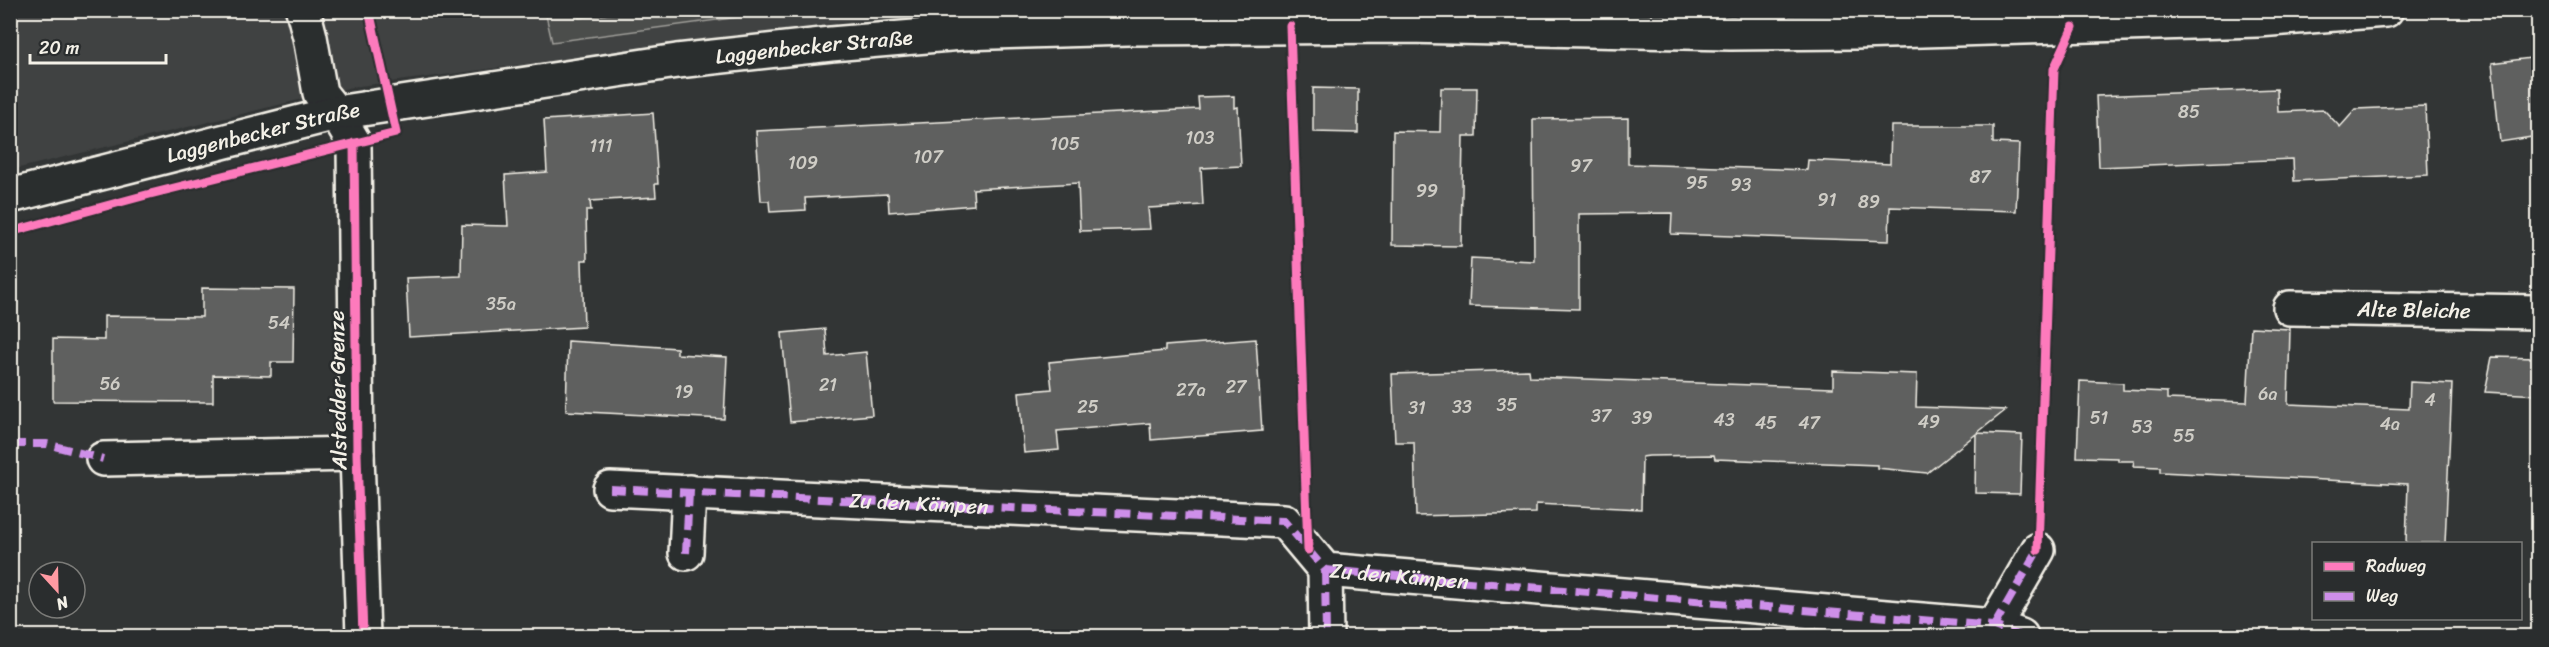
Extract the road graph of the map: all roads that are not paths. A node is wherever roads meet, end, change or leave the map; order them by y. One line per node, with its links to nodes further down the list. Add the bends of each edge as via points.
1 (303, 10): 7 (street, Alstedder Grenze, via 320,93)
2 (2386, 10): 6 (street, Laggenbecker Straße, via 2268,19 1990,30)
3 (1088, 20): 4 (street, Laggenbecker Straße, via 1406,26); 5 (street, Laggenbecker Straße)
4 (1568, 20): 6 (street, Laggenbecker Straße)
5 (961, 22): 7 (street, Laggenbecker Straße, via 831,44 677,62)
6 (1730, 22)
7 (336, 113): 8 (street, Laggenbecker Straße); 11 (street, Alstedder Grenze, via 354,143)
8 (10, 196)
9 (2290, 308): 10 (street, Alte Bleiche)
10 (2538, 312)
11 (357, 454): 12 (street, Alstedder Grenze); 19 (street, Alstedder Grenze)
12 (103, 459)
13 (610, 489): 14 (street, Zu den Kämpen)
14 (689, 492): 16 (street); 17 (street, Zu den Kämpen, via 1284,521)
15 (2038, 550): 18 (street)
16 (686, 553)
17 (1325, 570): 18 (street, Zu den Kämpen); 20 (street)
18 (2008, 631)
19 (363, 636)
20 (1326, 636)

